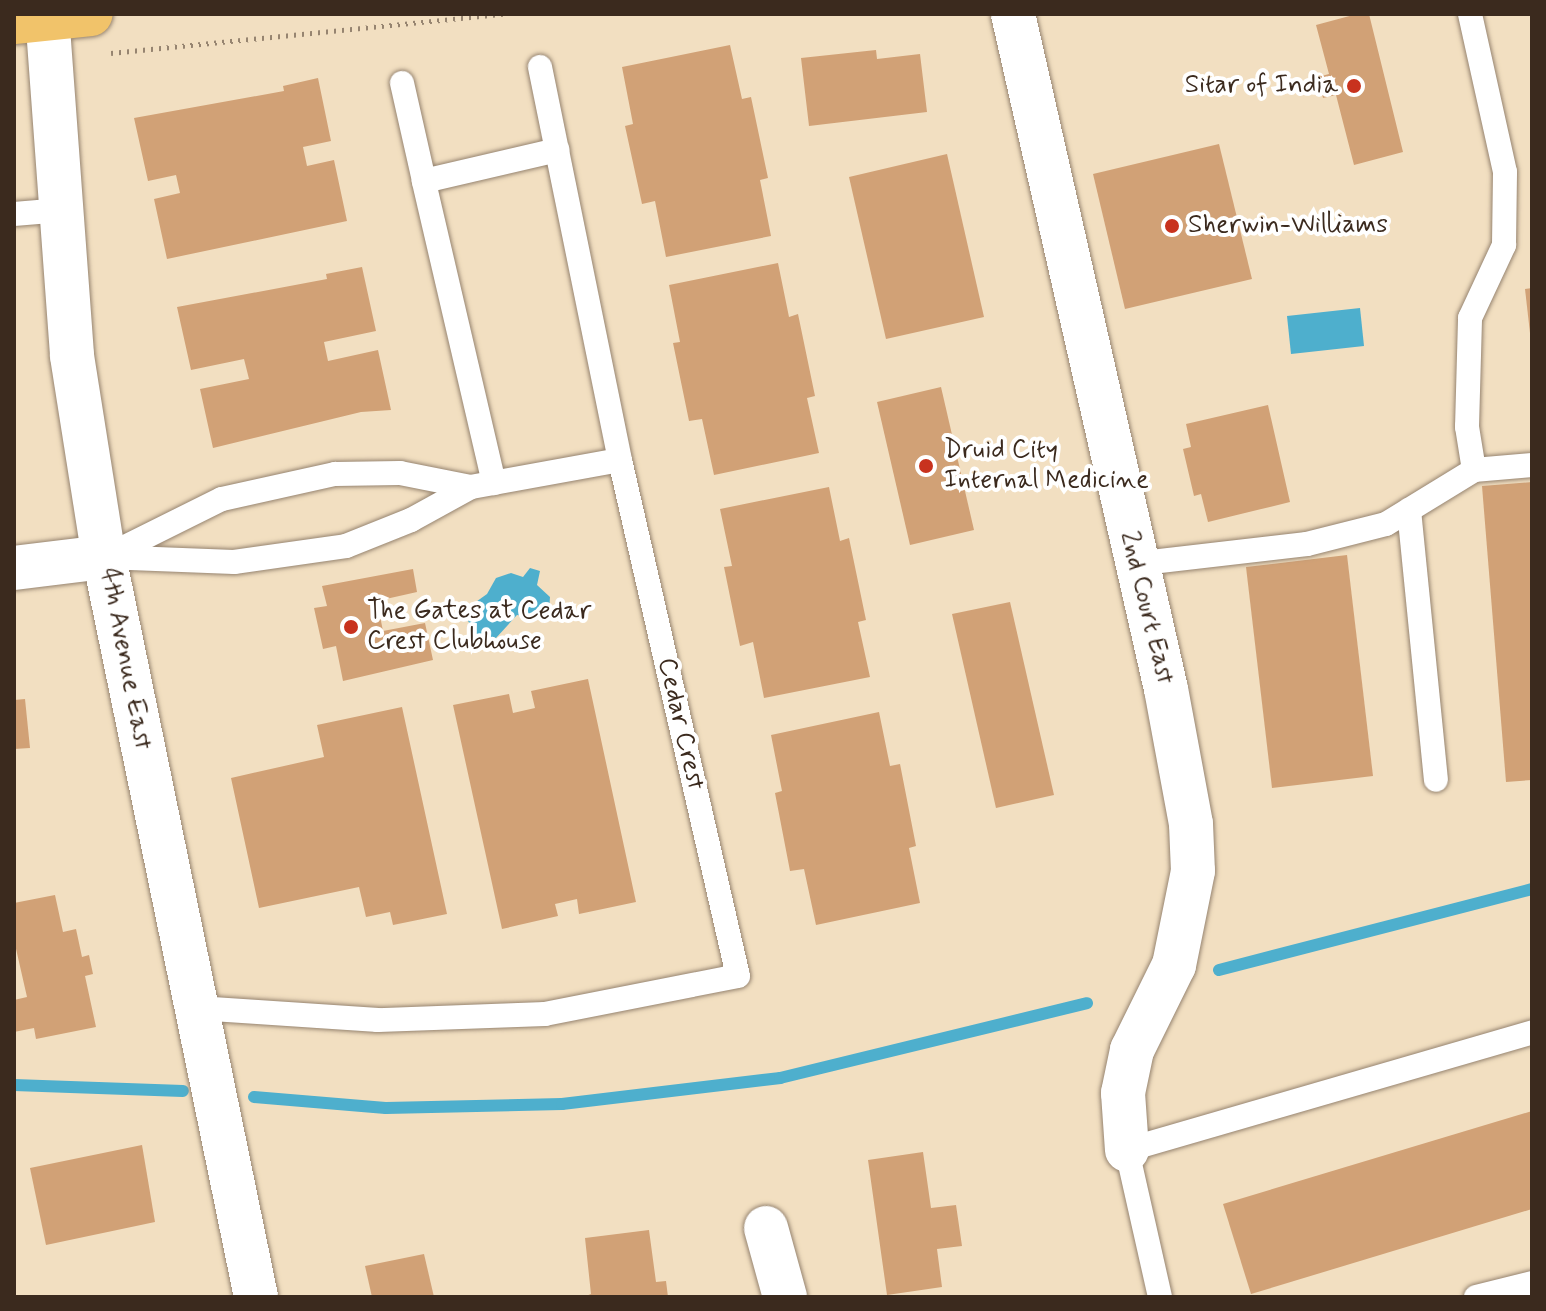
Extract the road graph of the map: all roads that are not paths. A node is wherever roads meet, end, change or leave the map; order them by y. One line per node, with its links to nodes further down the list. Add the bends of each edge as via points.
1 (91, 14): 4 (main road)
2 (1013, 14): 17 (street, 2nd Court East)
3 (1470, 14): 13 (lane, via 1505,172 1504,245 1470,318 1467,427)
4 (40, 28): 9 (street, 4th Avenue East)
5 (540, 67): 7 (lane)
6 (402, 83): 8 (lane)
7 (557, 150): 8 (lane); 11 (lane)
8 (424, 181): 14 (lane)
9 (62, 210): 10 (lane); 16 (street, 4th Avenue East, via 72,356)
10 (14, 214)
11 (620, 460): 14 (lane); 20 (lane, Cedar Crest, via 738,976 545,1014 378,1020)
12 (1532, 465): 13 (lane)
13 (1474, 470): 15 (lane)
14 (483, 485): 16 (lane, via 346,546 234,562); 16 (lane, via 400,473 335,474 222,499)
15 (1409, 510): 17 (lane, via 1386,524 1307,544); 19 (lane)
16 (104, 557): 18 (street); 20 (street, 4th Avenue East)
17 (1134, 564): 22 (street, 2nd Court East, via 1186,778 1193,871 1174,965 1132,1050 1123,1093)
18 (14, 568)
19 (1436, 780)
20 (197, 1008): 25 (street, 4th Avenue East)
21 (1532, 1032): 22 (lane)
22 (1127, 1150): 27 (lane)
23 (766, 1228): 26 (street)
24 (1532, 1283): 28 (lane)
25 (256, 1297)
26 (785, 1297)
27 (1160, 1297)
28 (1476, 1297)

